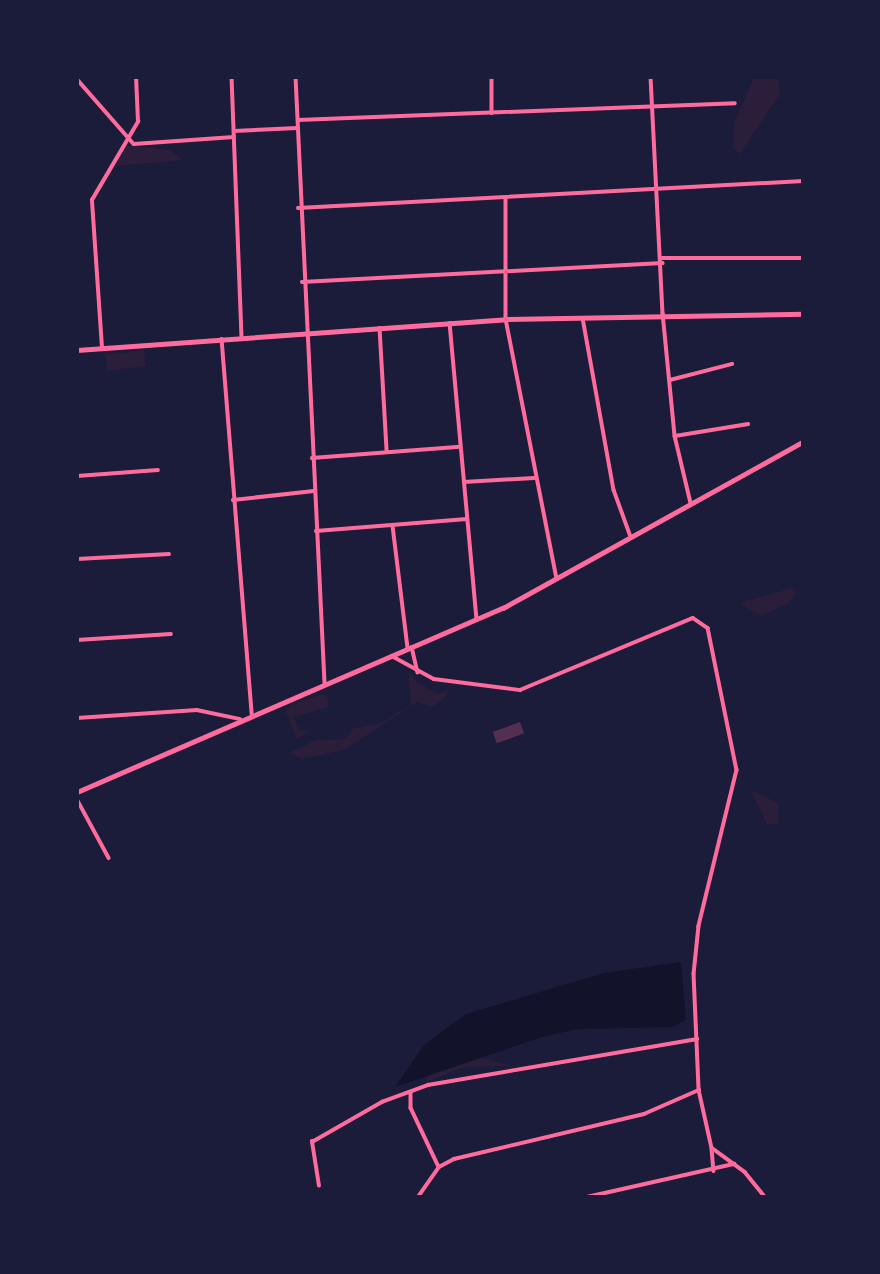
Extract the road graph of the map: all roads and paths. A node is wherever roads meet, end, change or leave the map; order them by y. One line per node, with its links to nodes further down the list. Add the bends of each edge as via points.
1 (136, 77): 13 (street, via 138,122)
2 (232, 77): 12 (street)
3 (296, 77): 10 (street)
4 (492, 77): 9 (street)
5 (651, 77): 8 (street)
6 (77, 79): 13 (street)
7 (735, 103): 8 (street)
8 (653, 108): 9 (street); 16 (street)
9 (492, 113): 10 (street)
10 (298, 120): 11 (street)
11 (297, 128): 12 (street); 18 (street)
12 (234, 131): 14 (street)
13 (128, 136): 14 (street, via 144,146); 32 (street, via 92,200)
14 (234, 137): 30 (street)
15 (803, 181): 16 (street)
16 (660, 188): 17 (street); 20 (street)
17 (506, 197): 18 (street); 21 (street)
18 (298, 208): 22 (street)
19 (803, 258): 20 (street)
20 (662, 260): 21 (street); 23 (street)
21 (506, 268): 22 (street); 26 (street)
22 (302, 282): 29 (street)
23 (663, 313): 24 (main road); 25 (main road); 35 (street)
24 (803, 314)
25 (583, 316): 26 (main road); 52 (street, via 614,489)
26 (506, 319): 27 (main road); 44 (street)
27 (450, 323): 28 (main road); 39 (street)
28 (380, 328): 29 (main road); 40 (street)
29 (304, 333): 30 (main road); 41 (street)
30 (242, 337): 31 (main road)
31 (222, 338): 32 (main road); 47 (street)
32 (102, 348): 33 (main road)
33 (77, 350)
34 (733, 364): 35 (street)
35 (670, 380): 37 (street)
36 (748, 424): 37 (street)
37 (676, 436): 48 (street)
38 (803, 442): 48 (main road)
39 (460, 447): 40 (street); 45 (street)
40 (387, 451): 41 (street)
41 (312, 458): 46 (street)
42 (159, 470): 43 (street)
43 (77, 476)
44 (534, 478): 45 (street); 55 (street)
45 (464, 482): 49 (street)
46 (313, 491): 47 (street); 51 (street)
47 (233, 500): 63 (street)
48 (691, 503): 52 (main road)
49 (468, 519): 50 (street); 56 (street)
50 (393, 526): 51 (street); 59 (street)
51 (316, 531): 62 (street)
52 (631, 537): 55 (main road)
53 (169, 554): 54 (street)
54 (77, 559)
55 (558, 578): 56 (main road)
56 (477, 619): 59 (main road)
57 (171, 634): 58 (street)
58 (77, 640)
59 (410, 648): 60 (main road); 61 (street)
60 (390, 655): 61 (street); 62 (main road)
61 (418, 672): 69 (street, via 520,690 693,618 708,628 737,770 699,926)
62 (324, 682): 63 (main road)
63 (252, 714): 65 (main road)
64 (77, 718): 65 (street, via 197,710)
65 (240, 719): 66 (main road)
66 (77, 792)
67 (77, 799): 68 (street)
68 (109, 858)
69 (697, 1039): 70 (street); 71 (street)
70 (699, 1090): 72 (street); 74 (street, via 644,1114)
71 (411, 1092): 74 (street, via 411,1108); 76 (street, via 312,1142)
72 (712, 1148): 73 (street); 75 (street)
73 (734, 1164): 75 (street); 79 (street)
74 (439, 1167): 77 (street)
75 (714, 1171): 78 (street)
76 (319, 1186)
77 (418, 1197)
78 (587, 1197)
79 (765, 1197)

